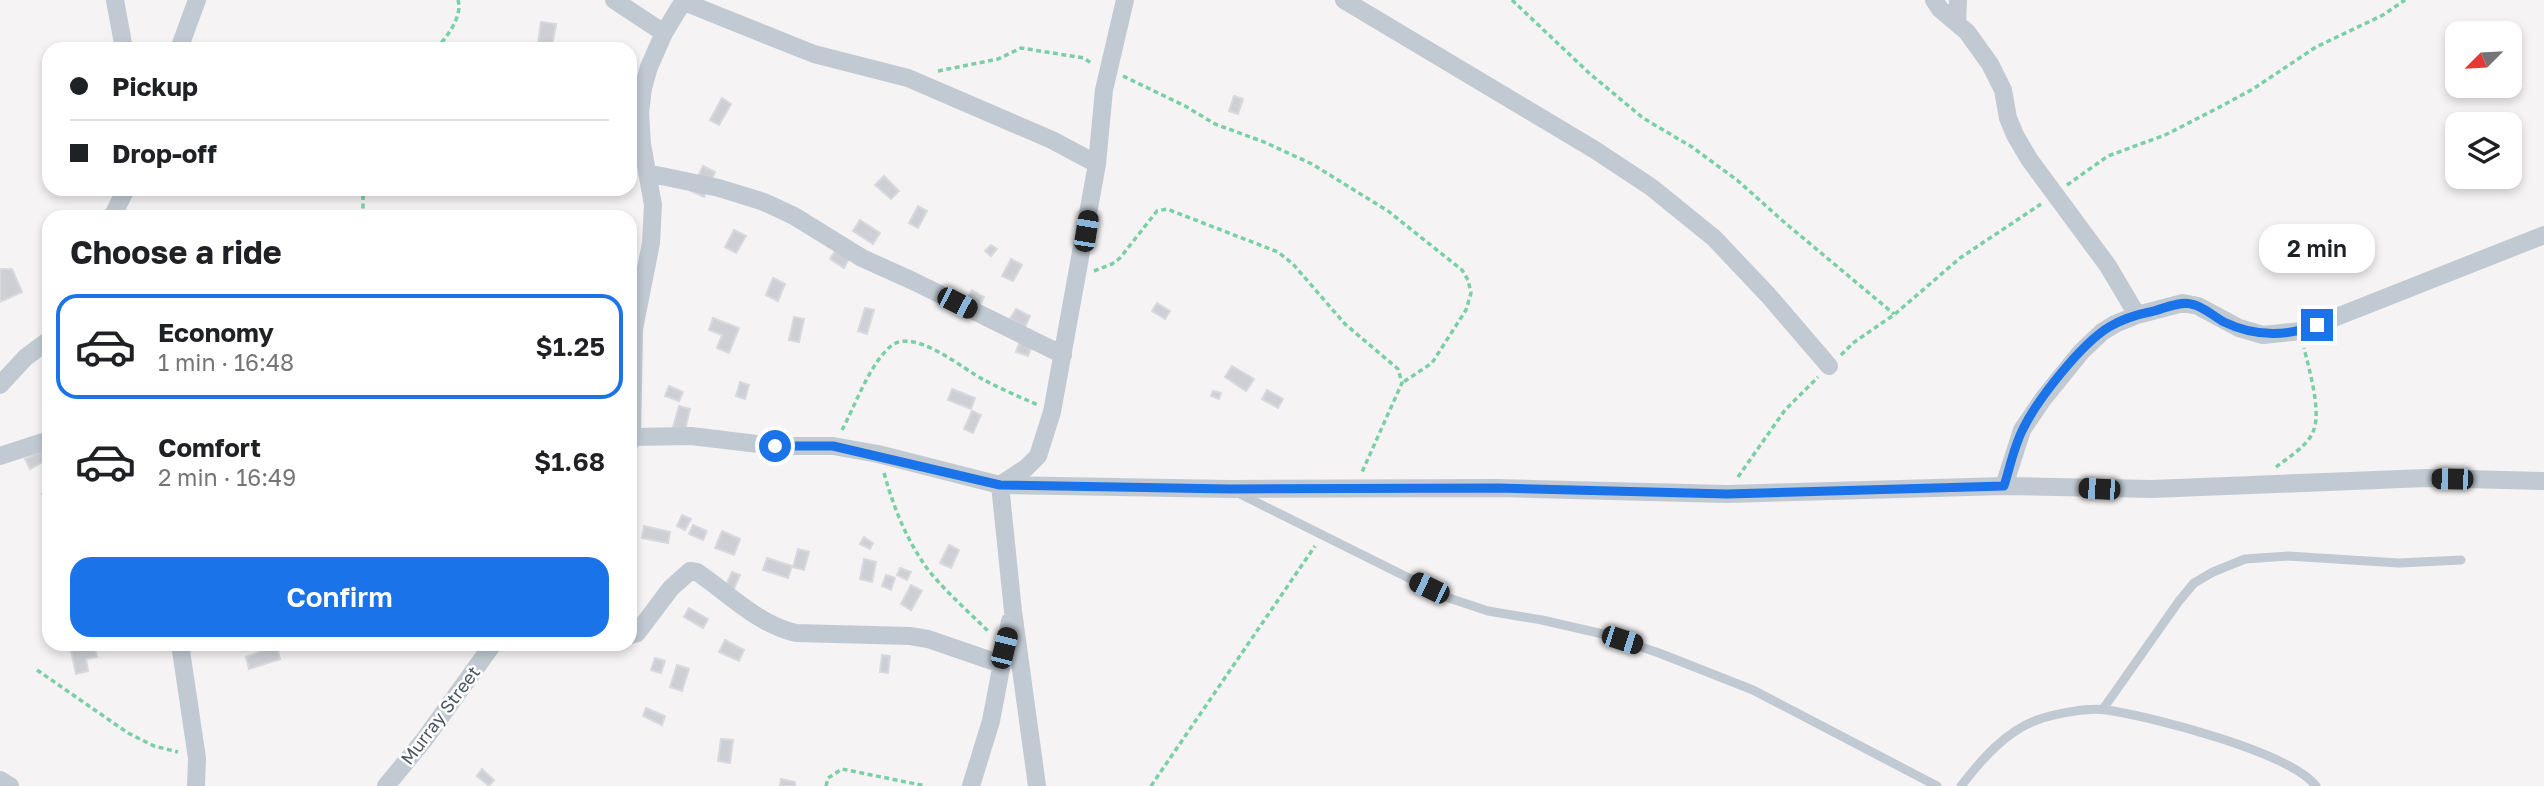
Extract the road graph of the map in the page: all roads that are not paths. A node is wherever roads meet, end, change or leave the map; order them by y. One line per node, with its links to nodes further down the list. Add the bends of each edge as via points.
1 (115, 0): 11 (street)
2 (197, 0): 12 (street)
3 (614, 0): 10 (street)
4 (1125, 0): 13 (street, via 1104,90)
5 (1343, 0): 20 (street, via 1651,187 1714,238)
6 (1934, 0): 9 (street)
7 (1958, 0): 9 (street)
8 (684, 1): 10 (street); 13 (street, via 814,54 908,78)
9 (1957, 23): 17 (street, via 1978,45 1997,77 2008,118 2029,159)
10 (664, 33): 14 (street, via 649,66 640,113)
11 (123, 42)
12 (182, 42)
13 (1097, 164): 19 (street)
14 (648, 173): 16 (street, via 653,205 651,243); 19 (street, via 764,202 862,258)
15 (2544, 234): 17 (street, via 2301,331 2263,335 2222,321 2190,303)
16 (637, 306)
17 (2137, 315): 27 (street, via 2102,332 2063,373 2022,430)
18 (42, 345): 21 (street)
19 (1063, 355): 26 (street, via 1038,456)
20 (1829, 366)
21 (0, 385)
22 (637, 440): 26 (street, via 691,436 775,446 833,446)
23 (42, 442): 24 (street)
24 (0, 456)
25 (2544, 481): 27 (street, via 2426,478 2152,489)
26 (1000, 485): 28 (street); 30 (street)
27 (2004, 486): 28 (street, via 1727,494)
28 (1230, 489): 42 (lane, via 1449,598 1488,611 1602,634 1754,690)
29 (2461, 560): 35 (lane, via 2399,563 2288,556 2245,559 2213,572 2194,583 2179,601)
30 (1013, 611): 34 (street); 41 (street)
31 (637, 633): 34 (street, via 690,571 783,630 910,636)
32 (181, 651): 38 (street, via 197,758)
33 (488, 651): 39 (street, Murray Street)
34 (1002, 656): 40 (street, via 991,721)
35 (2103, 709): 43 (lane, via 2038,720 2011,733); 44 (lane, via 2215,737 2283,762)
36 (0, 780): 37 (street)
37 (10, 786)
38 (196, 786)
39 (386, 786)
40 (971, 786)
41 (1037, 786)
42 (1937, 786)
43 (1961, 786)
44 (2316, 786)

